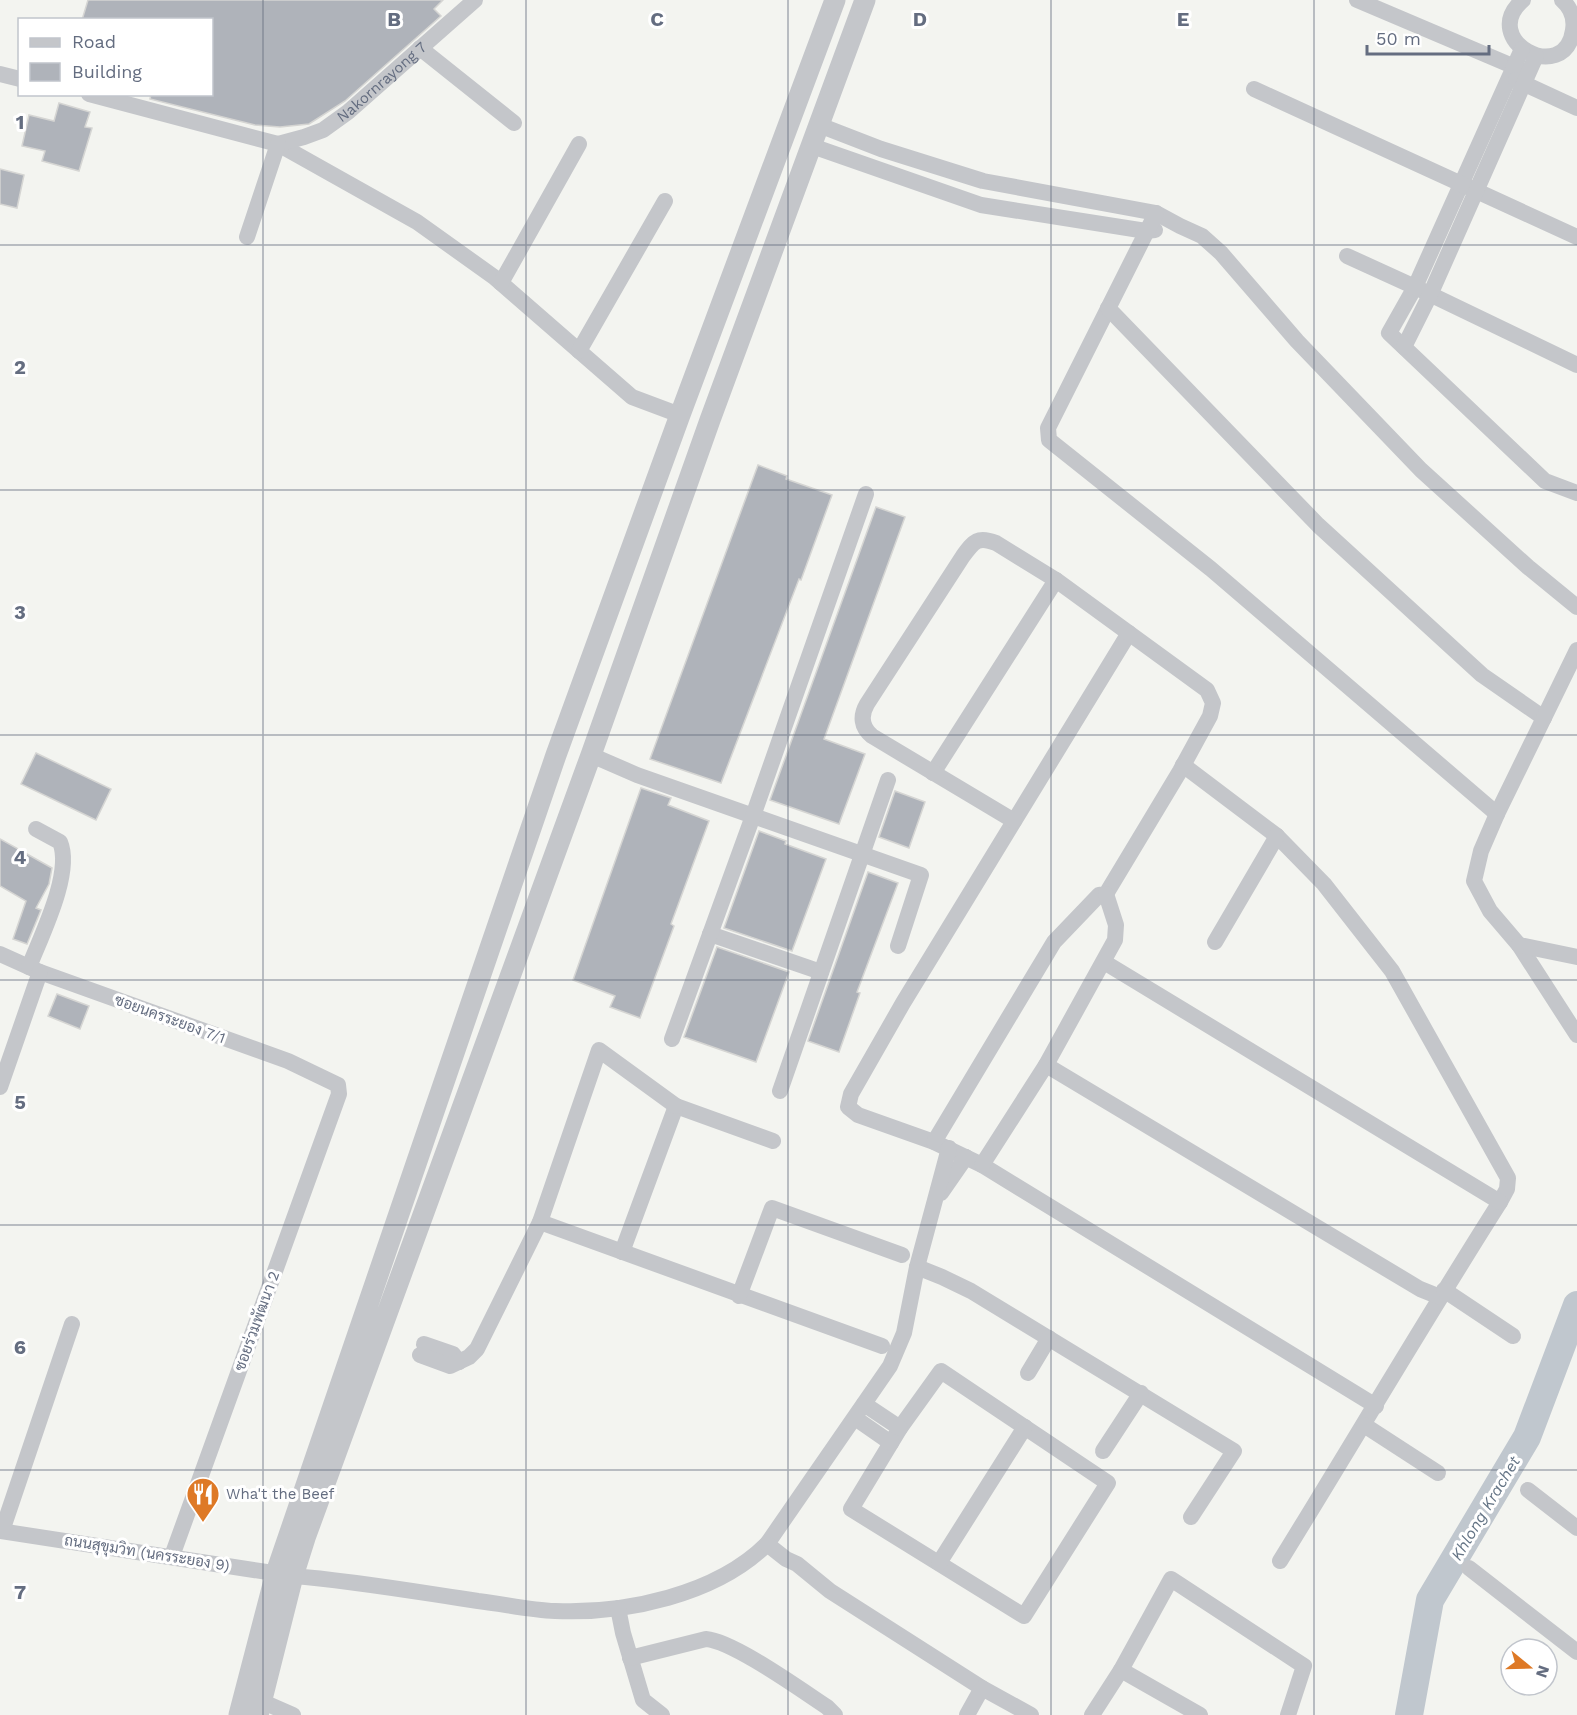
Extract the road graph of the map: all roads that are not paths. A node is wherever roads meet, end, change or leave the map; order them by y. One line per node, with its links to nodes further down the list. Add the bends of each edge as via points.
1 (475, 0): 7 (street, Nakornrayong 7)
2 (835, 0): 35 (street)
3 (865, 0): 16 (street)
4 (1357, 0): 10 (street)
5 (1523, 0): 8 (street, via 1515,9 1511,26 1516,42)
6 (1565, 1): 8 (street, via 1574,25 1570,40 1552,55)
7 (420, 48): 15 (street); 17 (street, Nakornrayong 7, via 323,129)
8 (1529, 52): 10 (street)
9 (0, 74): 11 (street)
10 (1519, 75): 14 (street); 20 (street)
11 (18, 78)
12 (1254, 89): 20 (street)
13 (97, 96): 17 (street)
14 (1577, 108)
15 (513, 123)
16 (819, 125): 19 (street); 22 (street, via 983,181)
17 (278, 144): 25 (street); 28 (street, via 417,222)
18 (579, 144): 28 (street)
19 (812, 146): 24 (street, via 981,205); 40 (street)
20 (1469, 187): 26 (street); 29 (street); 30 (street)
21 (665, 201): 33 (street)
22 (1156, 213): 23 (street); 24 (street)
23 (1180, 226): 24 (street); 41 (street, via 1202,236 1221,253 1297,341 1422,470)
24 (1146, 231): 31 (street)
25 (247, 237)
26 (1577, 237)
27 (1347, 256): 29 (street)
28 (501, 284): 33 (street)
29 (1415, 287): 30 (street); 32 (street, via 1389,333)
30 (1430, 295): 32 (street); 34 (street)
31 (1108, 308): 44 (street, via 1318,525 1482,675); 49 (street, via 1048,428 1048,440 1211,569)
32 (1404, 347): 36 (street, via 1545,481)
33 (579, 351): 35 (street, via 632,396)
34 (1577, 365)
35 (680, 415): 38 (street)
36 (1577, 493)
37 (866, 494): 50 (street)
38 (623, 571): 40 (street); 108 (street, via 552,766)
39 (1056, 580): 42 (street); 47 (street); 47 (street, via 996,543 977,540 963,555 867,704 862,722 867,732)
40 (653, 582): 45 (street)
41 (1577, 607)
42 (1129, 633): 46 (street, via 1211,695 1209,716); 51 (street)
43 (1577, 650): 44 (street)
44 (1544, 718): 49 (street)
45 (591, 754): 50 (street, via 637,775); 108 (street, via 376,1341)
46 (1183, 765): 53 (street); 55 (street)
47 (933, 773): 51 (street)
48 (888, 780): 54 (street)
49 (1497, 814): 58 (street, via 1481,851 1474,881 1490,911)
50 (753, 816): 54 (street); 56 (street)
51 (1014, 821): 73 (street, via 849,1100 849,1107 858,1115)
52 (36, 829): 63 (street, via 60,842 64,859)
53 (1277, 837): 57 (street); 76 (street, via 1324,884 1392,971 1504,1168 1507,1189)
54 (862, 852): 59 (street, via 921,874); 64 (street)
55 (1106, 894): 62 (street, via 1116,925 1115,940); 73 (street, ถนนสุขุมวิท (นครระยอง 9), via 1099,895 1054,942)
56 (710, 934): 64 (street); 66 (street)
57 (1215, 942)
58 (1520, 945): 61 (street); 65 (street)
59 (898, 946)
60 (0, 954): 63 (street, ซอยนครระยอง 7/1)
61 (1577, 957)
62 (1104, 962): 67 (street); 76 (street)
63 (35, 969): 68 (street, ซอยนครระยอง 7/1, via 288,1061); 69 (street)
64 (821, 972): 70 (street)
65 (1577, 1035)
66 (672, 1040)
67 (1046, 1065): 75 (street); 82 (street, via 1420,1289)
68 (339, 1085): 104 (street, ซอยร่วมพัฒนา 2, via 339,1094)
69 (0, 1087)
70 (780, 1090)
71 (676, 1106): 72 (street); 78 (street, via 599,1050); 79 (street)
72 (773, 1141)
73 (942, 1145): 74 (street); 77 (street, ถนนสุขุมวิท (นครระยอง 9))
74 (966, 1157): 75 (street); 77 (street)
75 (982, 1165): 91 (street)
76 (1500, 1202): 82 (street)
77 (934, 1204): 81 (street, ถนนสุขุมวิท (นครระยอง 9))
78 (540, 1222): 79 (street); 88 (street, via 477,1349 459,1362 453,1354)
79 (622, 1252): 83 (street)
80 (902, 1255): 83 (street, via 772,1208)
81 (917, 1267): 86 (street, via 971,1291); 92 (street, ถนนสุขุมวิท (นครระยอง 9), via 897,1351 883,1379)
82 (1442, 1293): 85 (street); 91 (street)
83 (740, 1296): 87 (street)
84 (72, 1324): 102 (street)
85 (1513, 1336)
86 (1049, 1338): 89 (street); 90 (street)
87 (882, 1346)
88 (422, 1349)
89 (1028, 1373)
90 (1141, 1393): 97 (street); 100 (street, via 1234,1451)
91 (1376, 1406): 93 (street)
92 (859, 1411): 95 (street); 96 (street); 103 (street, ถนนสุขุมวิท (นครระยอง 9))
93 (1364, 1425): 98 (street); 105 (street)
94 (1025, 1427): 95 (street, via 941,1371); 106 (street); 106 (street, via 1108,1483 1024,1616)
95 (900, 1428): 96 (street)
96 (891, 1443): 106 (street, via 851,1509)
97 (1103, 1451)
98 (1438, 1473)
99 (1528, 1490): 101 (street)
100 (1191, 1517)
101 (1577, 1528)
102 (1, 1531): 104 (street, ถนนสุขุมวิท (นครระยอง 9))
103 (770, 1540): 109 (street, ถนนสุขุมวิท (นครระยอง 9), via 745,1564 702,1587); 113 (street, via 786,1559 830,1591)
104 (172, 1556): 108 (street, ถนนสุขุมวิท (นครระยอง 9))
105 (1280, 1561)
106 (939, 1563)
107 (1469, 1568): 110 (street)
108 (285, 1574): 109 (street, ถนนสุขุมวิท (นครระยอง 9), via 554,1611); 114 (street); 115 (street)
109 (618, 1608): 111 (street)
110 (1577, 1652)
111 (630, 1658): 117 (street, via 643,1700); 118 (street, via 714,1640)
112 (1121, 1670): 121 (street); 122 (street); 123 (street, via 1171,1579 1304,1666)
113 (982, 1688): 119 (street); 120 (street)
114 (260, 1708): 116 (street)
115 (239, 1715)
116 (293, 1715)
117 (662, 1715)
118 (835, 1715)
119 (967, 1715)
120 (1031, 1715)
121 (1092, 1715)
122 (1200, 1715)
123 (1288, 1715)

